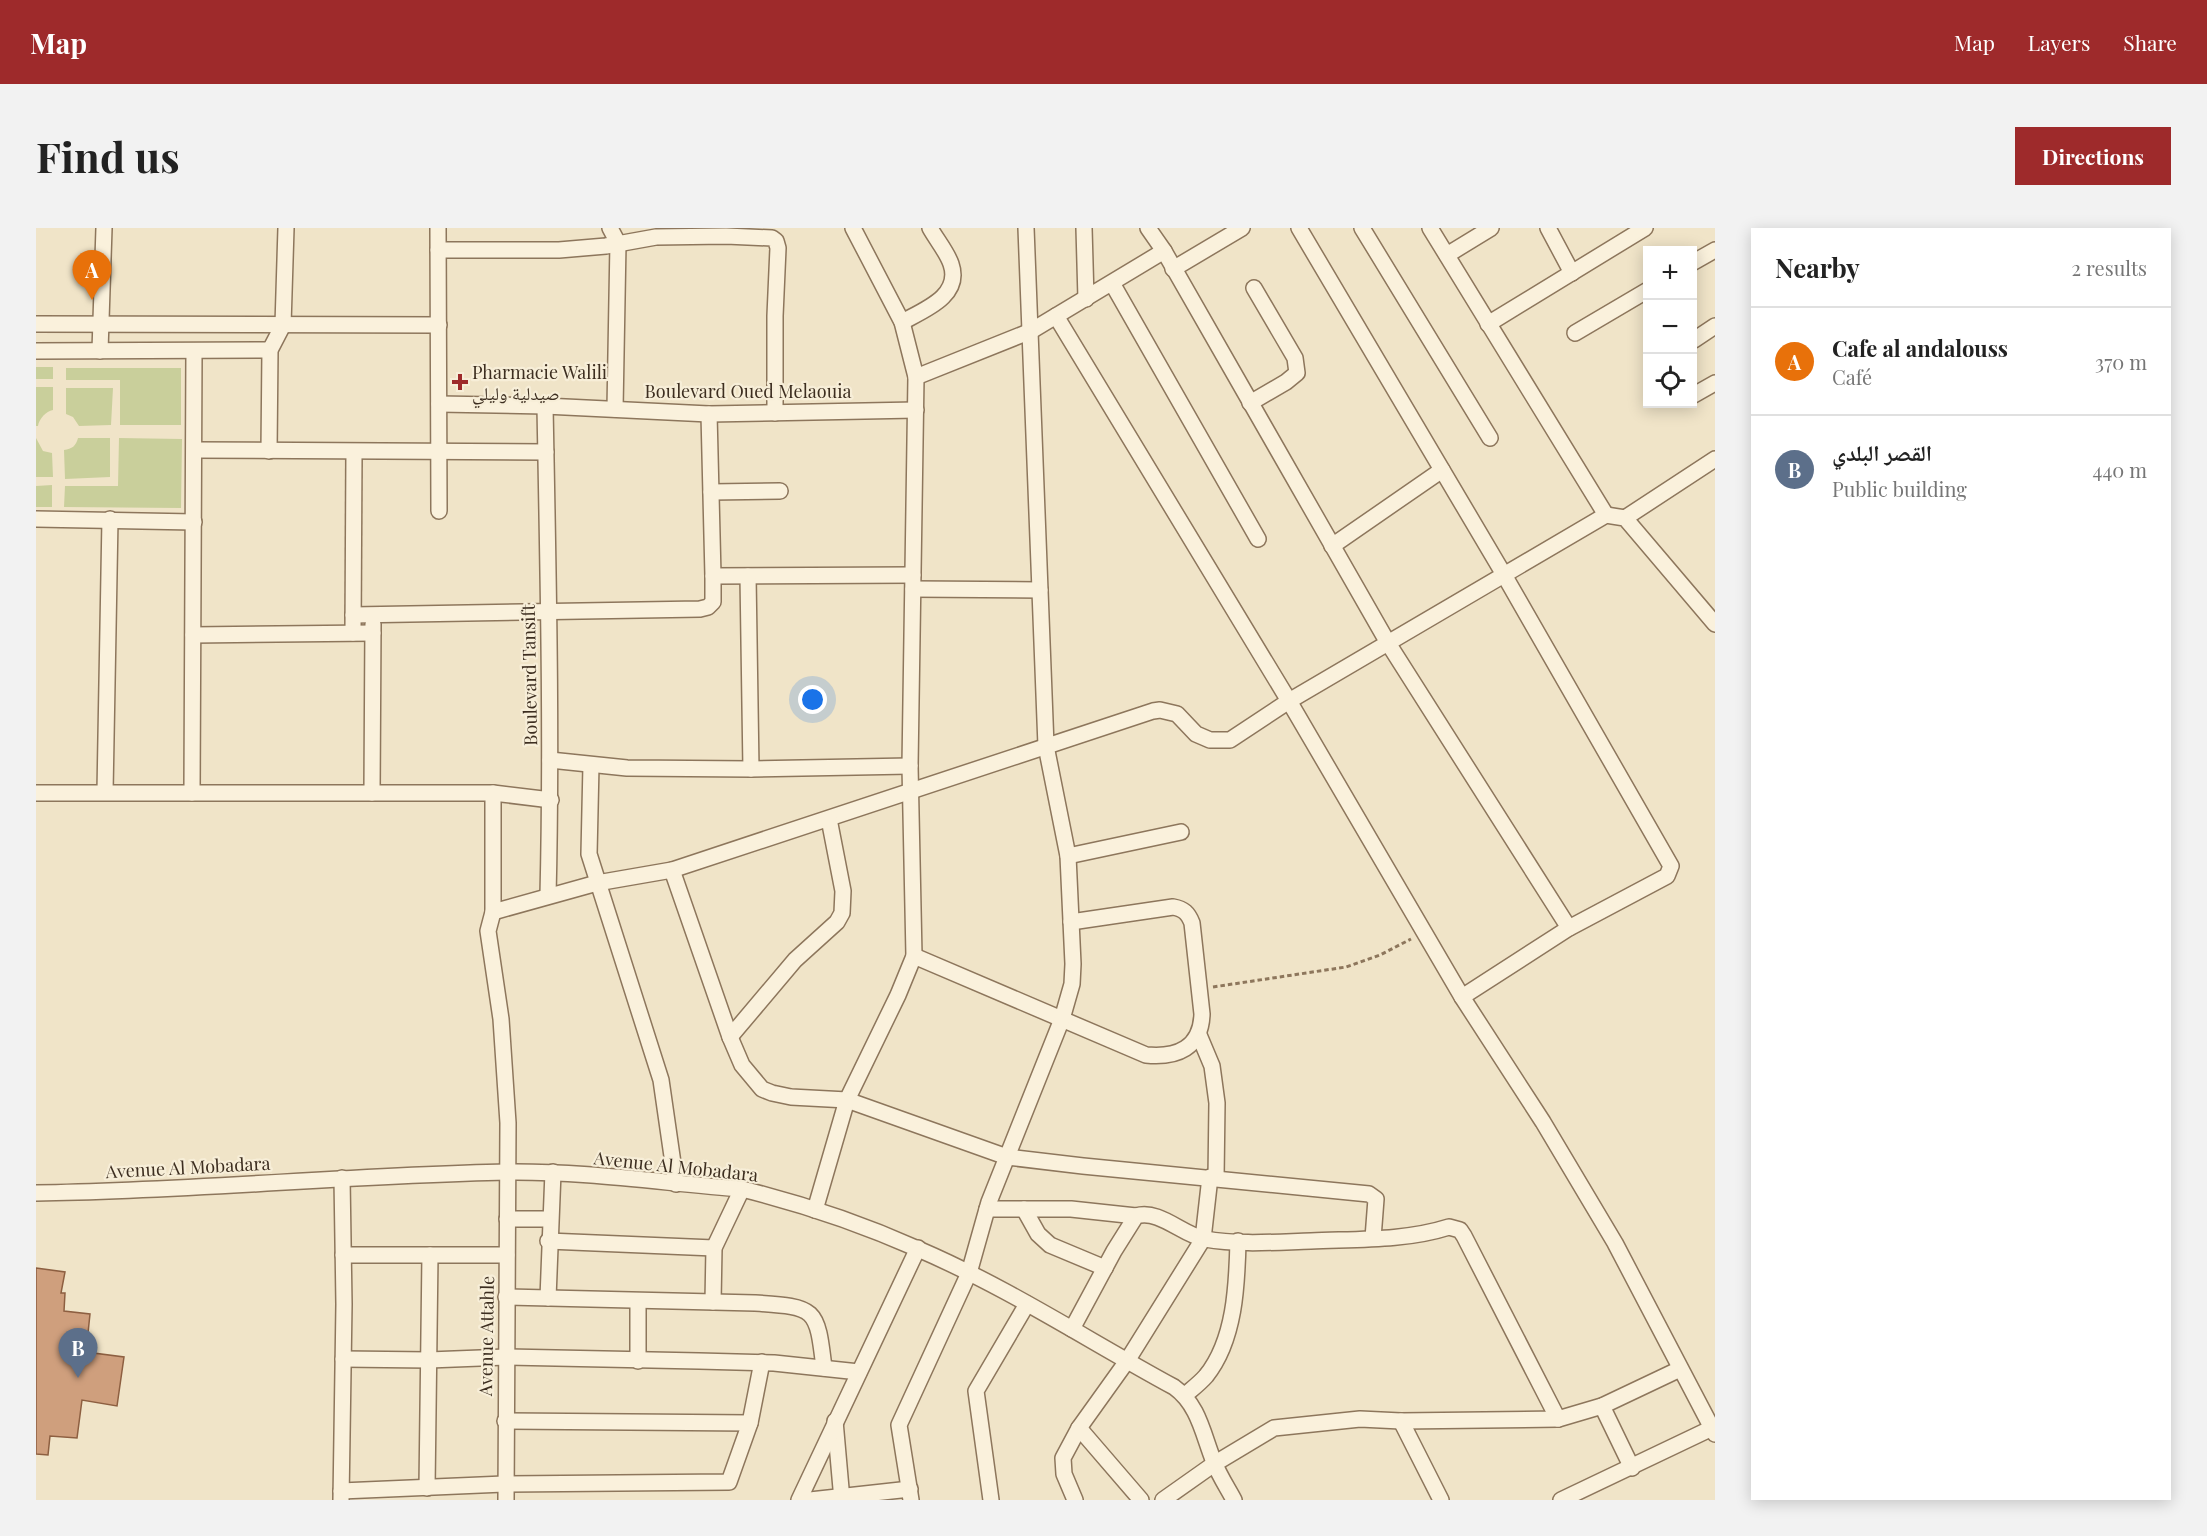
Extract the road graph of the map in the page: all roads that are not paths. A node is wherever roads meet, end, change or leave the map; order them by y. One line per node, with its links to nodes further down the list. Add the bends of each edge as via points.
1 (104, 228): 35 (street)
2 (286, 228): 37 (street)
3 (438, 228): 21 (street)
4 (610, 228): 19 (street)
5 (853, 228): 33 (street)
6 (930, 228): 33 (street, via 951,264 948,293)
7 (1016, 228): 20 (street)
8 (1026, 228): 20 (street)
9 (1084, 228): 31 (street)
10 (1149, 228): 23 (street)
11 (1242, 228): 26 (street)
12 (1299, 228): 64 (street)
13 (1362, 228): 57 (street)
14 (1430, 228): 24 (street)
15 (1491, 228): 24 (street)
16 (1548, 228): 27 (street)
17 (1646, 228): 27 (street)
18 (768, 232): 19 (street, via 656,237); 55 (street, via 778,248)
19 (618, 243): 21 (street, via 559,250); 53 (street)
20 (1026, 244): 40 (street)
21 (438, 250): 38 (street)
22 (1715, 250): 25 (street)
23 (1164, 251): 26 (street); 28 (street)
24 (1447, 255): 36 (street)
25 (1697, 260)
26 (1173, 269): 50 (street)
27 (1572, 273): 36 (street)
28 (1112, 283): 31 (street); 73 (street)
29 (1254, 288): 50 (street, via 1295,358 1297,373)
30 (1643, 292): 41 (street)
31 (1086, 299): 32 (street)
32 (1056, 316): 40 (street); 88 (street)
33 (902, 322): 47 (street)
34 (36, 324): 35 (street)
35 (102, 324): 37 (street); 45 (street)
36 (1488, 324): 68 (street)
37 (283, 325): 38 (street); 43 (street)
38 (439, 325): 51 (street)
39 (1715, 326): 42 (street)
40 (1031, 331): 47 (street); 79 (street)
41 (1575, 333)
42 (1697, 338)
43 (270, 350): 46 (street); 59 (street)
44 (36, 351): 45 (street)
45 (100, 351): 46 (street)
46 (194, 351): 58 (street)
47 (916, 377): 54 (street)
48 (1715, 383): 49 (street)
49 (1697, 393)
50 (1250, 403): 74 (street)
51 (439, 404): 52 (street, Boulevard Oued Melaouia); 62 (street)
52 (545, 406): 53 (street, Boulevard Oued Melaouia); 61 (street, Boulevard Tansift)
53 (615, 410): 56 (street, Boulevard Oued Melaouia)
54 (916, 410): 55 (street, Boulevard Oued Melaouia); 78 (street)
55 (775, 413): 56 (street, Boulevard Oued Melaouia)
56 (709, 414): 66 (street)
57 (1490, 438)
58 (195, 450): 59 (street); 72 (street)
59 (269, 451): 60 (street)
60 (354, 452): 62 (street); 81 (street)
61 (546, 452): 62 (street); 80 (street, Boulevard Tansift)
62 (439, 453): 67 (street)
63 (1715, 459): 69 (street)
64 (1442, 470): 74 (street); 75 (street)
65 (780, 491): 66 (street)
66 (711, 492): 76 (street)
67 (439, 511)
68 (1606, 514): 69 (street); 75 (street)
69 (1625, 518): 83 (street)
70 (36, 519): 71 (street)
71 (110, 519): 72 (street); 94 (street)
72 (194, 522): 86 (street)
73 (1258, 539)
74 (1332, 546): 87 (street)
75 (1503, 573): 87 (street); 109 (street, via 1671,866 1667,876)
76 (713, 576): 77 (street); 80 (street, via 714,599 708,608)
77 (748, 576): 78 (street); 93 (street)
78 (913, 582): 79 (street); 92 (street)
79 (1040, 590): 89 (street)
80 (548, 611): 82 (street); 90 (street, Boulevard Tansift)
81 (353, 615): 82 (street); 84 (street)
82 (373, 615): 85 (street)
83 (1715, 624)
84 (353, 633): 85 (street); 86 (street)
85 (373, 633): 98 (street)
86 (193, 635): 97 (street)
87 (1388, 643): 88 (street); 109 (street)
88 (1289, 701): 89 (street, via 1230,740 1210,740 1197,734 1177,714 1160,710); 111 (street)
89 (1046, 746): 95 (street); 103 (street)
90 (550, 760): 91 (street); 100 (street, Boulevard Tansift)
91 (591, 765): 93 (street); 105 (street, via 589,854)
92 (910, 766): 93 (street); 95 (street)
93 (751, 769)
94 (105, 792): 96 (street); 97 (street)
95 (911, 792): 101 (street); 110 (street)
96 (36, 793)
97 (192, 793): 98 (street)
98 (372, 793): 99 (street)
99 (493, 793): 100 (street); 107 (street, Avenue Attahle)
100 (550, 800): 106 (street, Boulevard Tansift)
101 (829, 819): 104 (street); 114 (street, via 843,891 842,913 795,960)
102 (1181, 832): 103 (street)
103 (1068, 856): 108 (street)
104 (672, 870): 105 (street); 114 (street)
105 (597, 883): 106 (street); 121 (street, via 662,1080)
106 (548, 896): 107 (street)
107 (493, 912): 117 (street, Avenue Attahle, via 488,932 507,1089)
108 (1071, 922): 112 (street, via 1072,984); 113 (street, via 1173,907 1186,913 1192,923 1202,1014)
109 (1569, 928): 111 (street)
110 (914, 956): 112 (street); 115 (street)
111 (1462, 997): 154 (street, via 1615,1243)
112 (1062, 1019): 113 (street, via 1146,1055 1180,1051); 116 (street)
113 (1199, 1035): 120 (street, via 1212,1066 1217,1103)
114 (730, 1037): 115 (street, via 742,1065 762,1089 791,1097)
115 (847, 1100): 116 (street); 126 (street)
116 (1007, 1157): 120 (street); 124 (street)
117 (508, 1172): 118 (street, Avenue Al Mobadara); 119 (street, Avenue Al Mobadara); 128 (street, Avenue Attahle)
118 (553, 1172): 121 (street, Avenue Al Mobadara); 129 (street)
119 (342, 1178): 123 (street, Avenue Al Mobadara); 136 (street)
120 (1213, 1178): 130 (street, via 1373,1196); 131 (street)
121 (676, 1184): 122 (street, Avenue Al Mobadara)
122 (742, 1190): 126 (street, Avenue Al Mobadara); 134 (street)
123 (36, 1193)
124 (987, 1209): 125 (street); 140 (street)
125 (1024, 1209): 127 (street); 139 (street, via 1038,1234 1050,1245)
126 (814, 1210): 135 (street, Avenue Al Mobadara)
127 (1136, 1216): 131 (street, via 1143,1214 1162,1220); 139 (street)
128 (507, 1219): 129 (street); 138 (street, Avenue Attahle)
129 (549, 1219): 132 (street)
130 (1373, 1238): 133 (street); 158 (street, via 1394,1238 1449,1227 1460,1230)
131 (1203, 1239): 133 (street); 151 (street)
132 (548, 1241): 134 (street); 142 (street)
133 (1238, 1241): 156 (street, via 1237,1279 1227,1333 1205,1376)
134 (714, 1248): 144 (street)
135 (918, 1248): 140 (street, Avenue Al Mobadara); 155 (street)
136 (343, 1255): 137 (street); 148 (street)
137 (430, 1255): 138 (street); 149 (street)
138 (507, 1255): 141 (street, Avenue Attahle)
139 (1105, 1268): 146 (street)
140 (969, 1273): 145 (street, Avenue Al Mobadara); 170 (street, via 899,1425)
141 (506, 1297): 142 (street); 147 (street, Avenue Attahle)
142 (548, 1298): 143 (street)
143 (638, 1302): 144 (street); 150 (street)
144 (713, 1302): 153 (street, via 779,1305 807,1311 820,1335)
145 (1027, 1304): 146 (street, Avenue Al Mobadara); 174 (street, via 976,1391)
146 (1072, 1329): 151 (street, Avenue Al Mobadara)
147 (506, 1357): 149 (street); 150 (street); 159 (street, Avenue Attahle)
148 (343, 1359): 149 (street); 169 (street)
149 (429, 1360): 167 (street)
150 (638, 1361): 152 (street)
151 (1127, 1361): 156 (street, Avenue Al Mobadara); 163 (street)
152 (762, 1362): 153 (street); 162 (street)
153 (824, 1368): 155 (street)
154 (1680, 1369): 157 (street); 164 (street)
155 (859, 1372): 161 (street)
156 (1185, 1395): 165 (street)
157 (1602, 1406): 158 (street); 166 (street)
158 (1558, 1419): 160 (street)
159 (505, 1421): 162 (street); 168 (street, Avenue Attahle)
160 (1401, 1421): 165 (street, via 1360,1419 1274,1428); 179 (street)
161 (835, 1422): 171 (street); 172 (street)
162 (750, 1423): 168 (street, via 729,1482)
163 (1079, 1428): 175 (street, via 1063,1458 1064,1474); 176 (street)
164 (1713, 1431): 166 (street)
165 (1215, 1464): 177 (street); 178 (street)
166 (1632, 1468): 180 (street)
167 (427, 1488): 168 (street); 169 (street)
168 (505, 1492)
169 (341, 1495)
170 (910, 1495): 171 (street)
171 (842, 1498): 173 (street)
172 (799, 1500)
173 (810, 1500)
174 (991, 1500)
175 (1075, 1500)
176 (1141, 1500)
177 (1163, 1500)
178 (1234, 1500)
179 (1441, 1500)
180 (1561, 1500)

